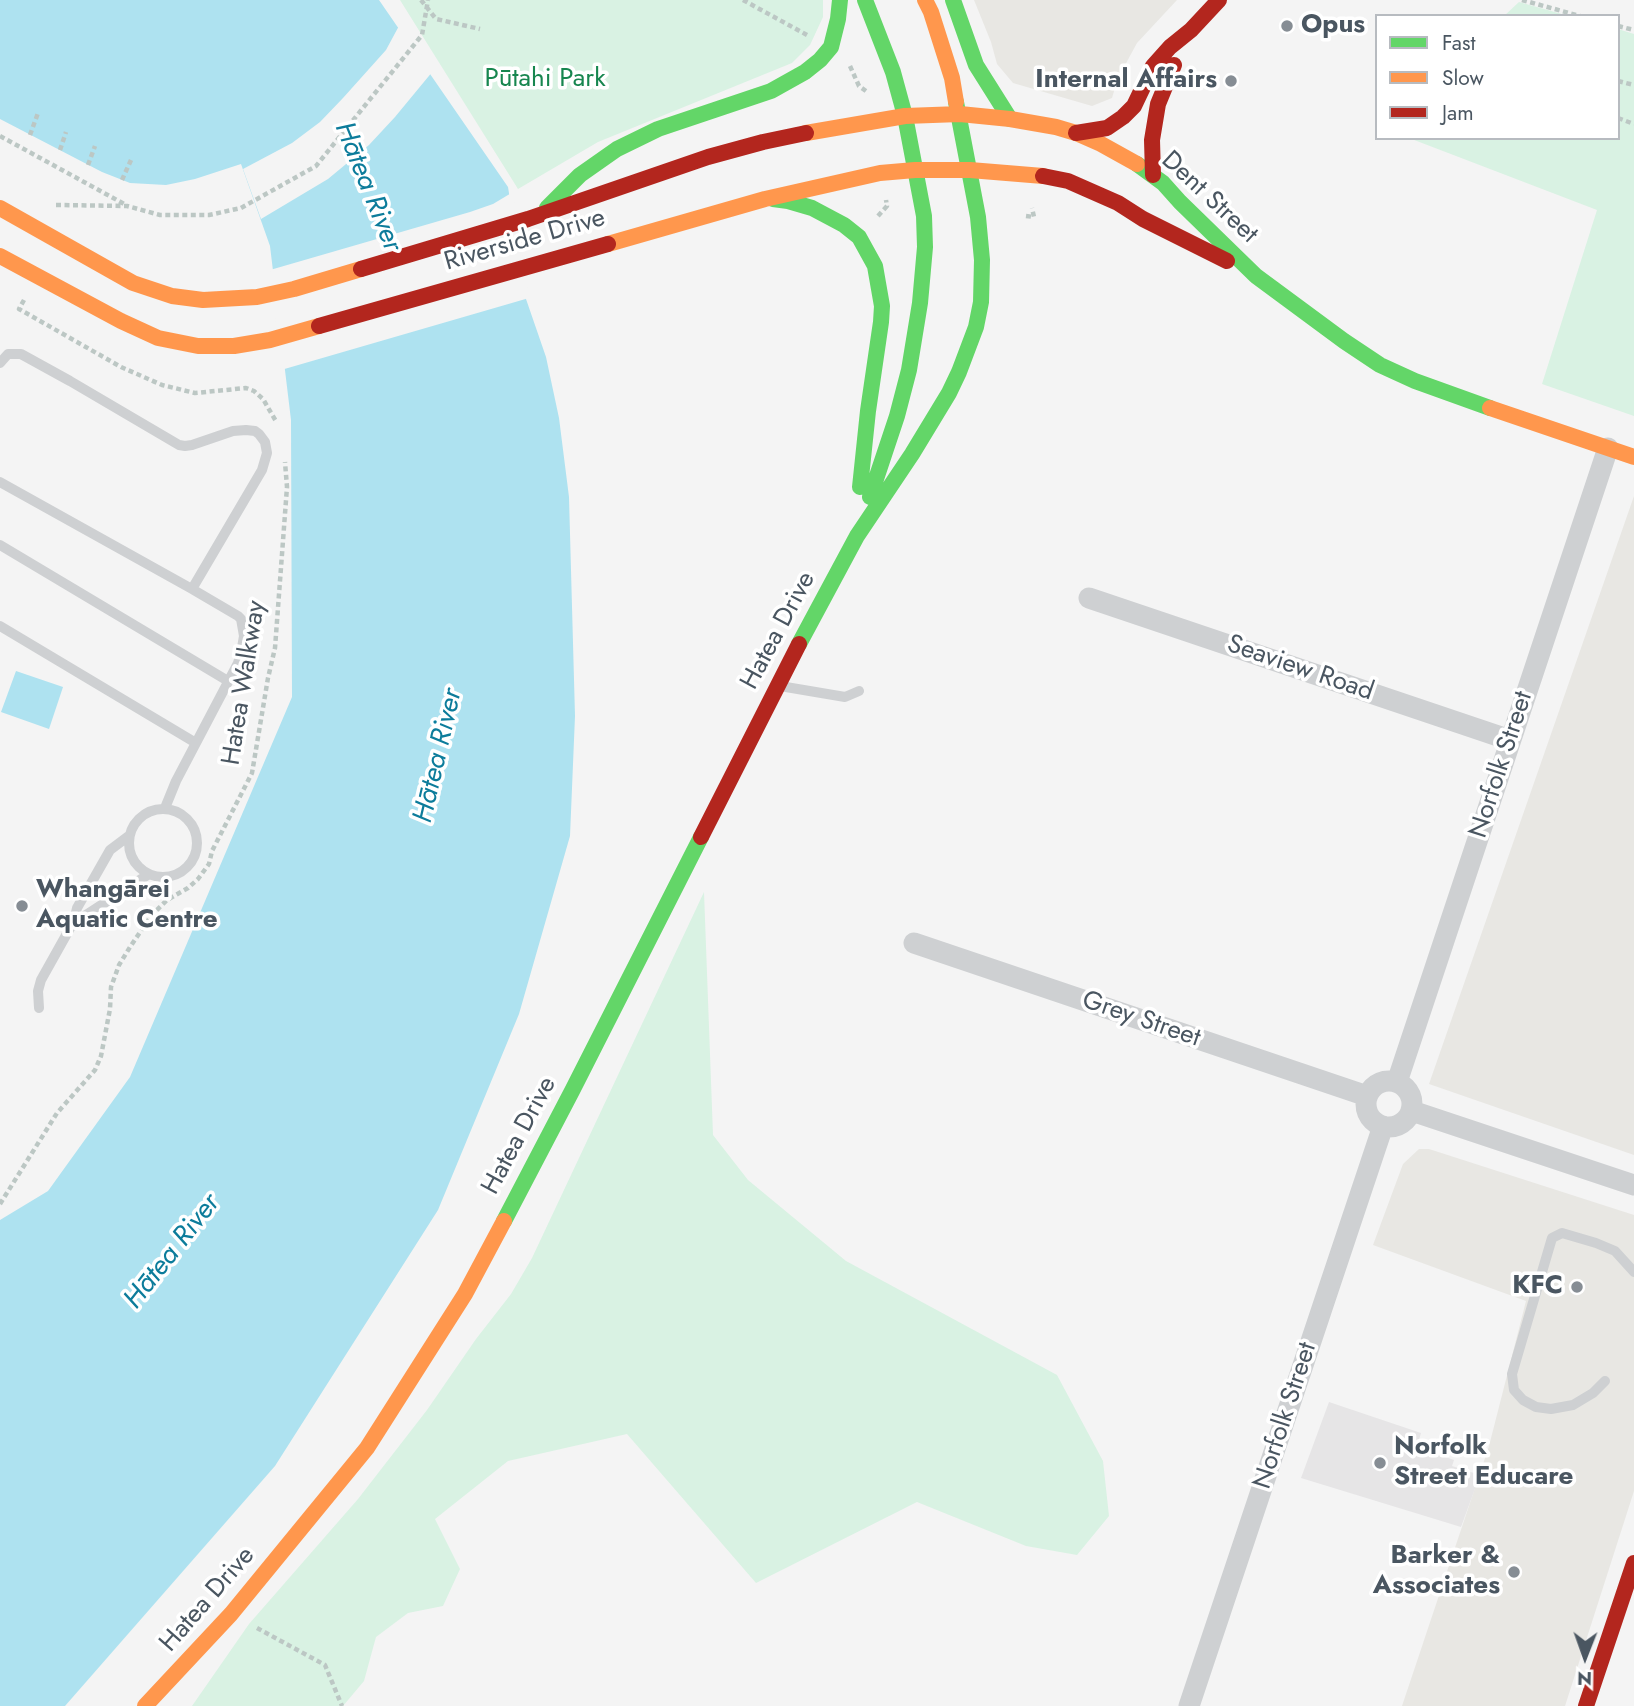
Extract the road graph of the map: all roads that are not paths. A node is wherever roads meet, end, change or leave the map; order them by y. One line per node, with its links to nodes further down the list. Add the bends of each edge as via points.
1 (840, 0): 16 (main road, via 831,47 805,72 771,91 658,129 617,149)
2 (865, 0): 8 (main road)
3 (925, 0): 7 (main road)
4 (953, 0): 9 (main road, via 976,65)
5 (1219, 0): 6 (main road)
6 (1191, 30): 10 (main road, via 1153,66 1134,106 1123,117 1107,128); 13 (main road, via 1158,104)
7 (960, 114): 8 (main road, Riverside Drive); 9 (main road, Dent Street); 12 (main road, Hatea Drive)
8 (905, 116): 11 (main road, Hatea Drive); 16 (main road, Riverside Drive, via 763,142)
9 (1010, 119): 10 (main road, Dent Street)
10 (1076, 134): 13 (main road, Dent Street)
11 (915, 170): 12 (main road, Dent Street); 14 (main road, Riverside Drive, via 880,173); 23 (main road, Hatea Drive, via 925,247 915,336 897,416)
12 (970, 170): 18 (main road, Dent Street, via 1068,181); 23 (main road, Hatea Drive, via 982,260 976,327 949,393)
13 (1153, 175): 18 (main road, Dent Street)
14 (765, 199): 17 (main road, Riverside Drive, via 270,341 234,346 198,346 158,338); 23 (main road, via 812,208 844,225 859,237 878,279 881,323)
15 (0, 208): 16 (main road, Riverside Drive, via 133,283 203,300 257,298 294,289)
16 (535, 216)
17 (0, 256)
18 (1256, 276): 20 (main road, Dent Street, via 1380,365)
19 (0, 363): 25 (lane, via 8,354 21,354 179,445 246,430 255,431 265,442 262,470)
20 (1608, 448): 21 (main road, Dent Street); 31 (street, Norfolk Street)
21 (1634, 457)
22 (0, 482): 25 (lane)
23 (857, 536): 29 (main road, Hatea Drive)
24 (0, 545): 28 (lane)
25 (192, 589): 28 (lane, via 238,616 243,624 241,653)
26 (1089, 598): 31 (street, Seaview Road)
27 (0, 626): 32 (lane)
28 (228, 681): 32 (lane)
29 (777, 686): 30 (lane, via 845,697); 48 (main road, Hatea Drive, via 465,1294 367,1448 231,1614)
30 (859, 691)
31 (1510, 740): 39 (street, Norfolk Street)
32 (196, 743): 33 (lane)
33 (165, 808): 34 (lane, via 142,815); 35 (lane, via 177,811 195,827 197,851 183,871 172,876)
34 (130, 835): 35 (lane, via 132,858); 36 (lane, via 104,858)
35 (149, 874): 36 (lane)
36 (74, 921): 38 (lane, via 41,980)
37 (914, 943): 40 (street, Grey Street)
38 (38, 1008)
39 (1396, 1082): 40 (street, via 1382,1082); 41 (street, via 1412,1096)
40 (1367, 1096): 42 (street, via 1367,1112)
41 (1412, 1111): 42 (street, via 1398,1126); 43 (street)
42 (1383, 1126): 49 (street, Norfolk Street)
43 (1634, 1185)
44 (1634, 1272): 45 (lane, via 1615,1251 1596,1242 1562,1233 1552,1238 1512,1374 1514,1390 1523,1401 1551,1409 1573,1405)
45 (1605, 1381)
46 (1634, 1563): 47 (main road)
47 (1629, 1595): 50 (main road)
48 (145, 1706)
49 (1189, 1706)
50 (1586, 1706)

